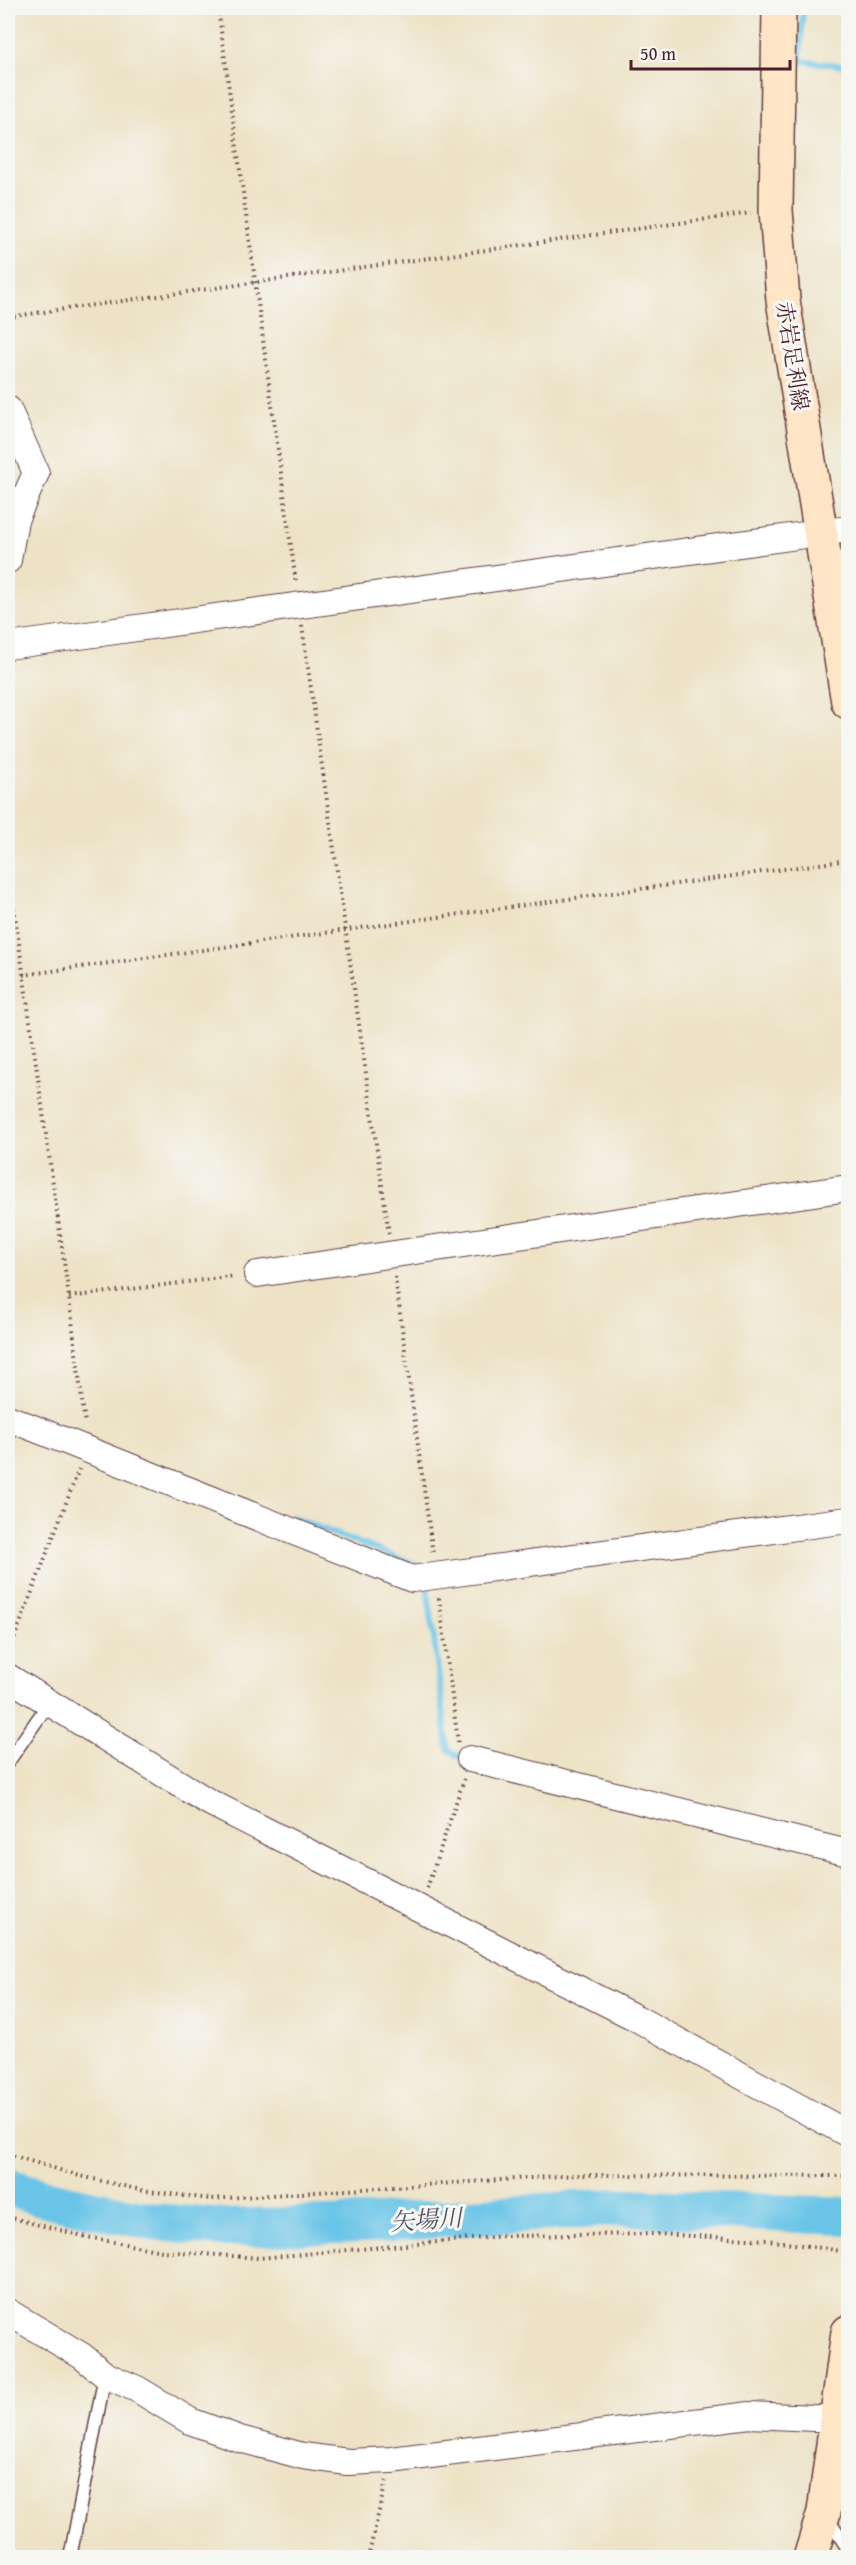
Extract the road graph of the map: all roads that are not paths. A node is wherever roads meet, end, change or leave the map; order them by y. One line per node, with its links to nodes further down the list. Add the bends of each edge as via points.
1 (779, 8): 3 (main road, 赤岩足利線, via 776,210 783,300)
2 (8, 409): 4 (street, via 36,473 15,520)
3 (836, 531): 5 (street); 6 (main road, 赤岩足利線)
4 (8, 560)
5 (8, 646)
6 (846, 667): 7 (main road, 赤岩足利線)
7 (849, 702)
8 (849, 1188): 9 (street)
9 (257, 1274)
10 (8, 1418): 11 (street, via 412,1580)
11 (849, 1520)
12 (8, 1677): 13 (street)
13 (50, 1703): 15 (lane); 17 (street, via 207,1801 636,2018)
14 (470, 1759): 16 (street)
15 (8, 1762)
16 (849, 1853)
17 (849, 2134)
18 (8, 2312): 20 (street, via 82,2355)
19 (849, 2332): 21 (main road)
20 (105, 2375): 21 (street, via 190,2421 240,2439 303,2456 348,2462 391,2460 750,2415); 24 (lane)
21 (836, 2419): 22 (main road)
22 (824, 2512): 23 (lane); 25 (main road)
23 (849, 2549)
24 (70, 2558)
25 (810, 2558)

